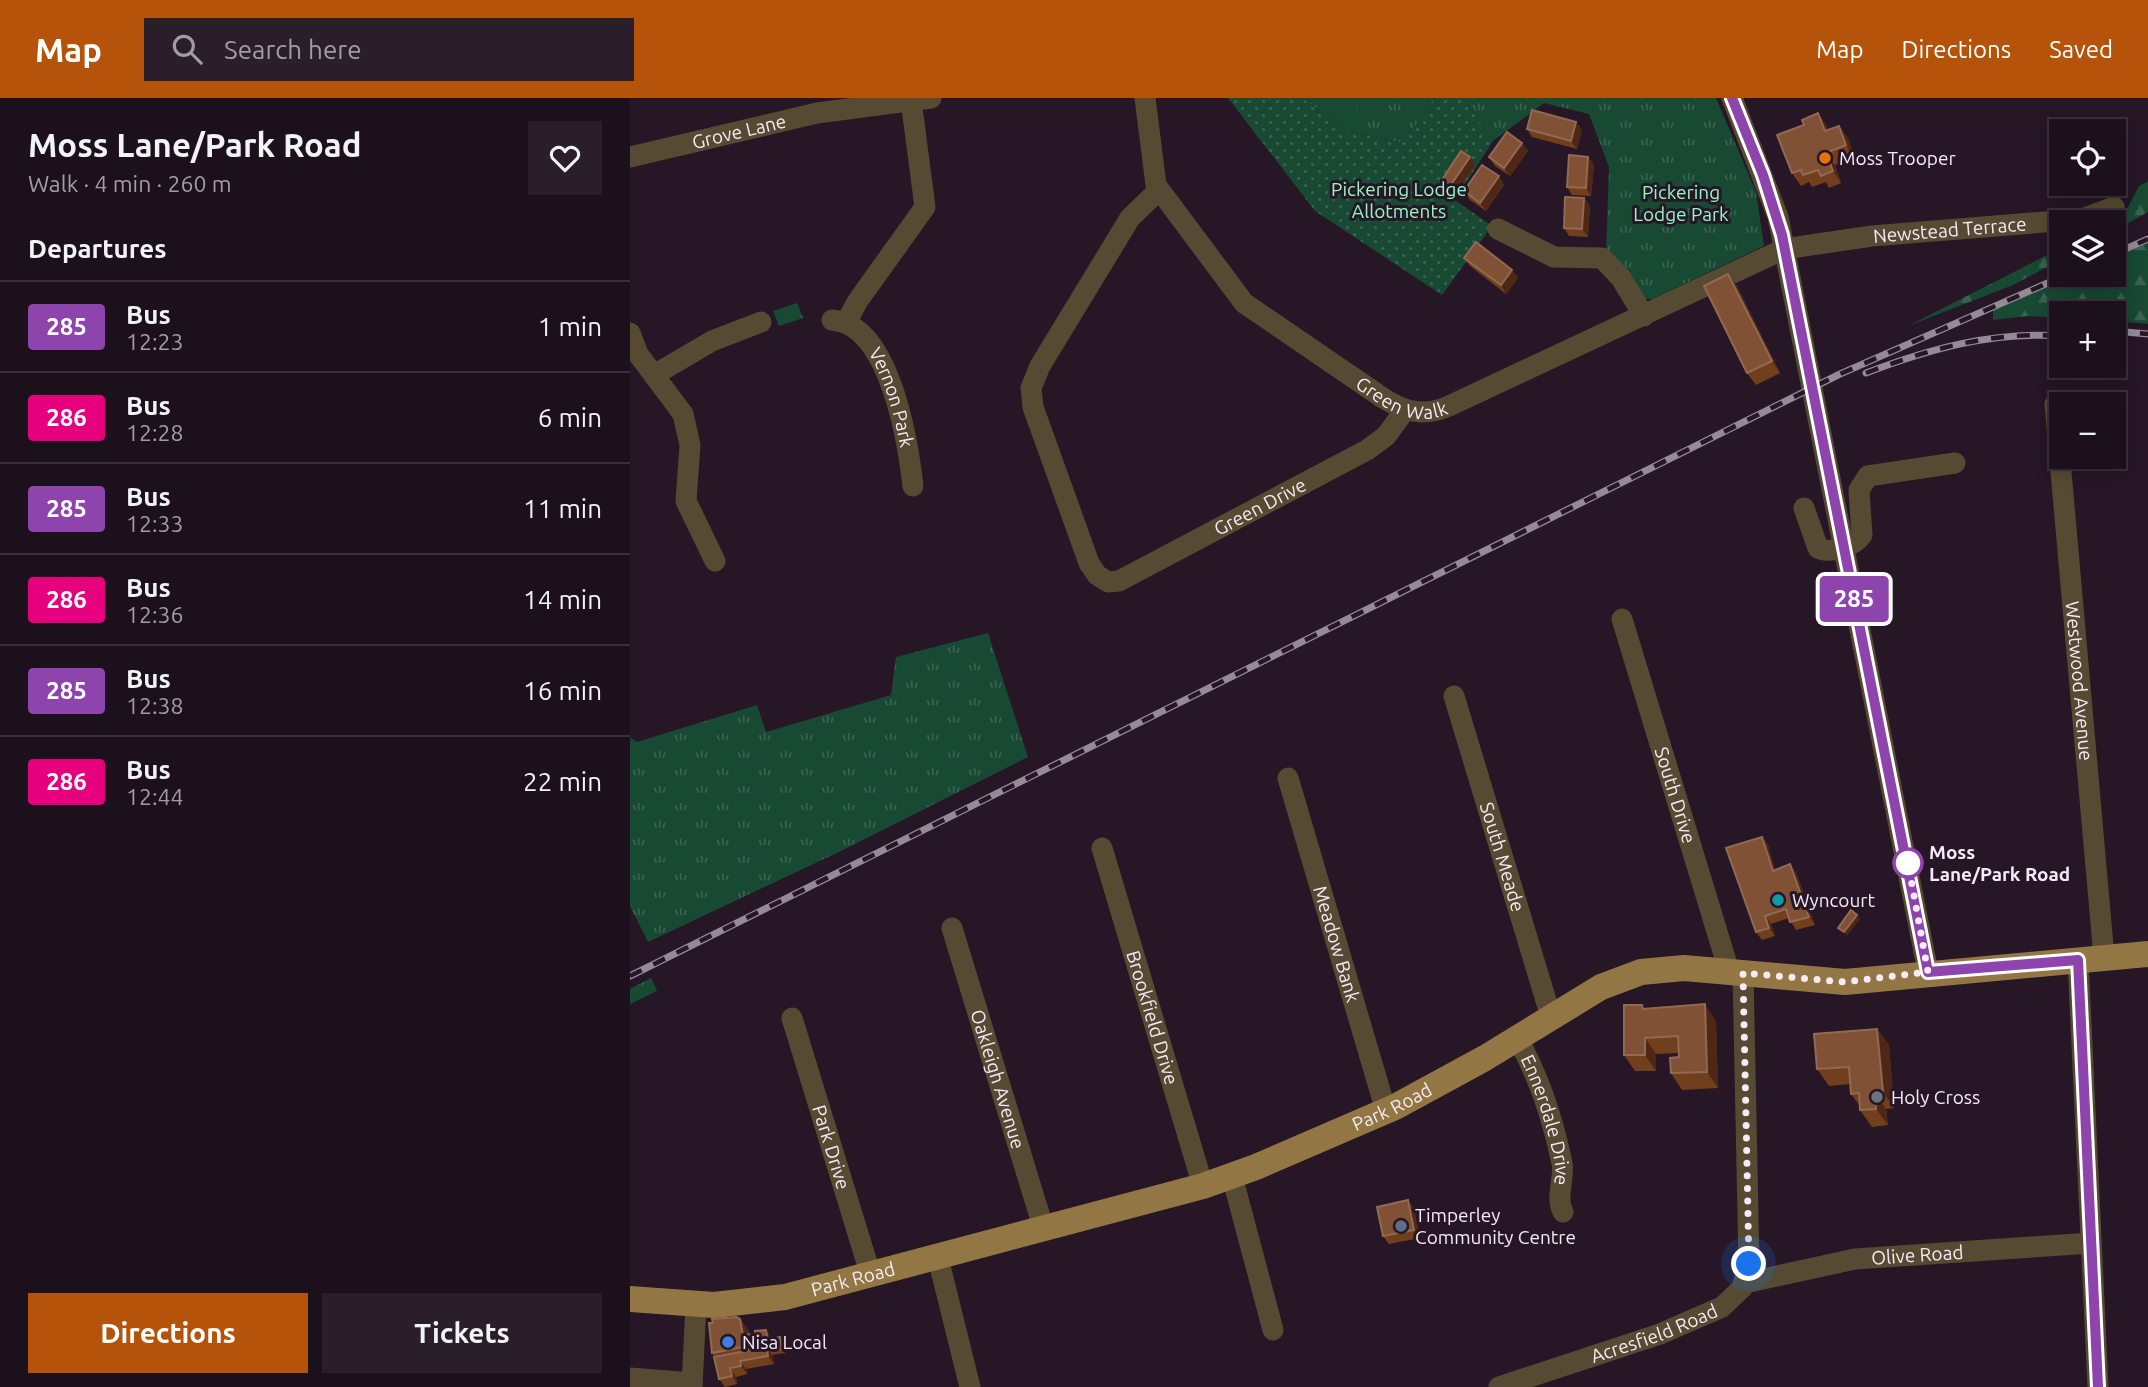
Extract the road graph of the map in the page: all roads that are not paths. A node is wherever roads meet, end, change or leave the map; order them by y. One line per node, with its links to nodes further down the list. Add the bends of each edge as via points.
1 (1145, 98): 5 (street, Green Walk, via 1153,176)
2 (1732, 98): 8 (street, via 1763,175)
3 (913, 99): 4 (street, Grove Lane, via 766,123); 16 (street, Vernon Park, via 925,207 839,322 866,341 891,386 907,436)
4 (630, 157)
5 (1159, 190): 13 (street, Green Walk, via 1248,307); 13 (street, Green Drive, via 1130,218 1024,386 1099,589 1367,450 1386,436)
6 (2114, 207): 8 (street, Newstead Terrace, via 2082,219 1872,236)
7 (1498, 229): 9 (street, via 1554,257 1602,258 1621,278)
8 (1784, 249): 9 (street, Green Walk); 18 (street)
9 (1644, 316): 13 (street, Green Walk, via 1437,411)
10 (753, 331): 12 (street, via 712,341)
11 (630, 333): 12 (street)
12 (654, 375): 19 (street, via 679,405 686,422 690,445 686,501)
13 (1405, 410)
14 (1955, 463): 18 (street, via 1868,476 1859,490 1862,535 1856,543)
15 (2059, 469): 26 (street, Westwood Avenue)
16 (913, 486)
17 (1804, 508): 18 (street, via 1818,548)
18 (1843, 547): 28 (street)
19 (715, 561)
20 (1622, 619): 27 (street, South Drive)
21 (1454, 696): 29 (street, South Meade)
22 (1288, 778): 32 (street, Meadow Bank)
23 (1102, 848): 34 (street, Brookfield Drive)
24 (952, 928): 36 (street, Oakleigh Avenue)
25 (2148, 954): 26 (main road, Park Road)
26 (2091, 959): 28 (main road, Park Road); 37 (street, Westwood Avenue)
27 (1736, 972): 28 (main road, Park Road, via 1845,982); 29 (main road, Park Road, via 1684,968 1641,972 1601,987); 40 (street, via 1749,1249)
28 (1928, 972)
29 (1551, 1017): 31 (main road, Park Road)
30 (792, 1018): 39 (street, Park Drive)
31 (1517, 1038): 32 (main road, Park Road); 35 (street, Ennerdale Drive, via 1540,1088 1562,1164)
32 (1386, 1111): 33 (main road, Park Road)
33 (1232, 1176): 34 (main road, Park Road); 43 (street)
34 (1203, 1186): 36 (main road, Park Road)
35 (1557, 1209)
36 (1044, 1230): 38 (main road, Park Road)
37 (2091, 1242): 40 (street, Olive Road, via 1855,1259); 48 (street, Westwood Avenue)
38 (938, 1258): 39 (main road, Park Road); 46 (street)
39 (871, 1276): 42 (main road, Park Road, via 768,1300)
40 (1745, 1283): 47 (street, Acresfield Road, via 1728,1303 1693,1321)
41 (630, 1299): 42 (main road, Park Road)
42 (696, 1304): 45 (street)
43 (1273, 1330)
44 (630, 1378): 45 (street)
45 (692, 1385)
46 (970, 1387)
47 (1499, 1387)
48 (2098, 1387)

